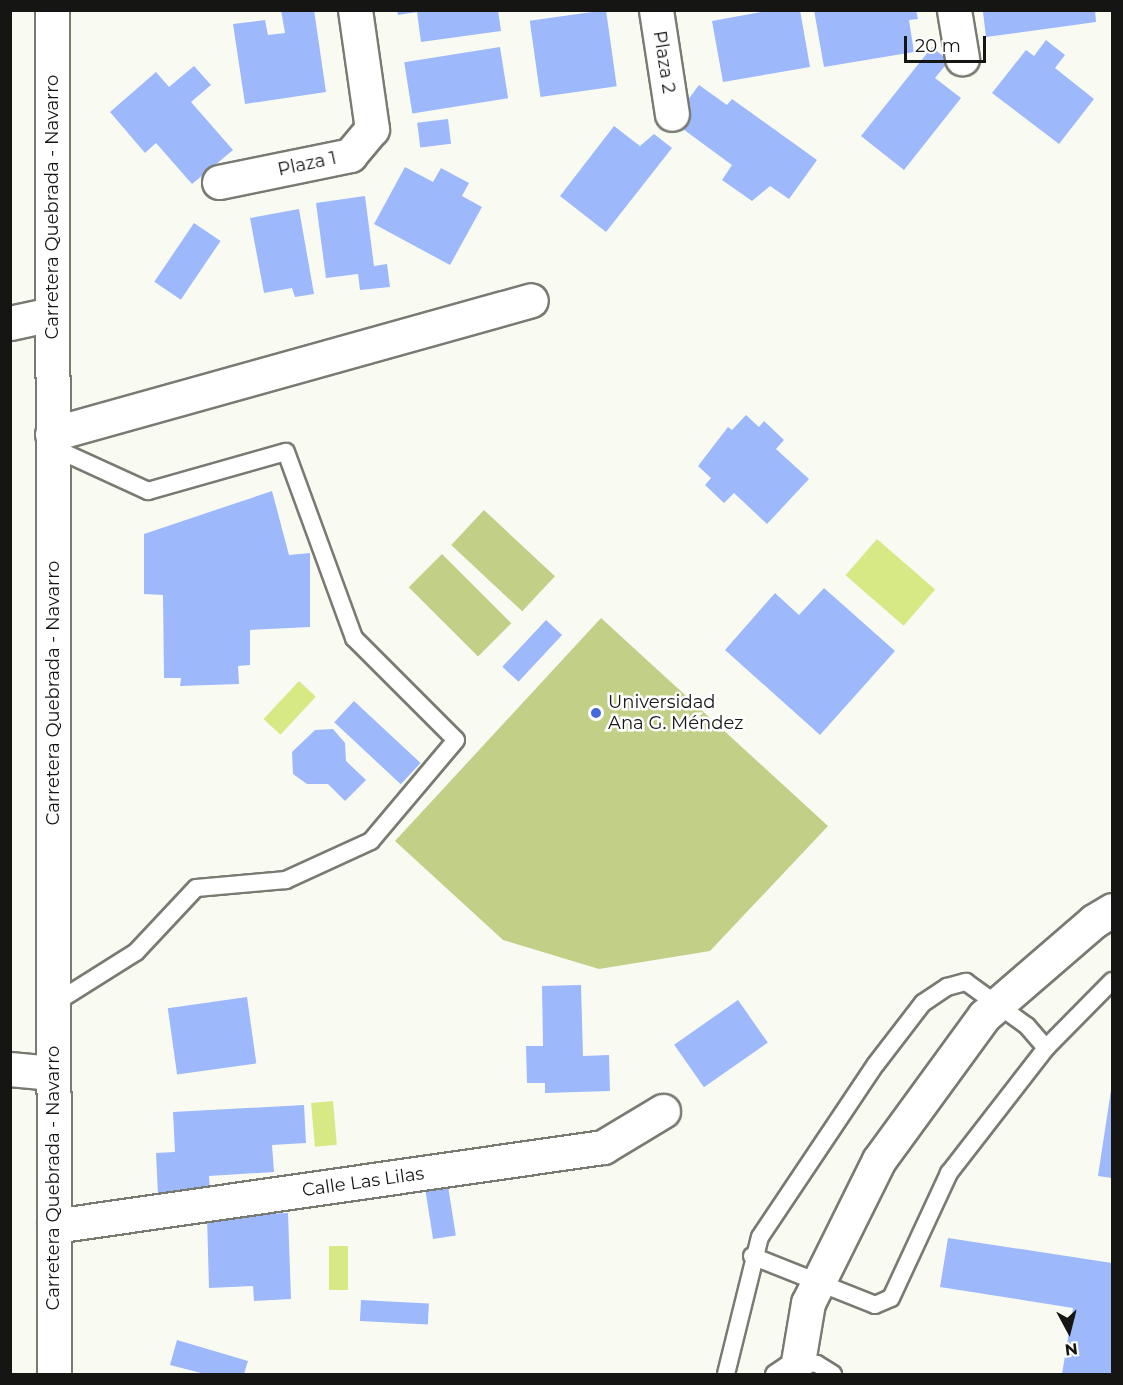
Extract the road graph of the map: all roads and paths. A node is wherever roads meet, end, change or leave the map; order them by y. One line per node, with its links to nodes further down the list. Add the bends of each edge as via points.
1 (52, 10): 9 (street, Carretera Quebrada - Navarro)
2 (355, 10): 7 (street, Plaza 1, via 372,129 350,155)
3 (656, 10): 6 (street, Plaza 2)
4 (954, 10): 5 (street)
5 (962, 58)
6 (672, 114)
7 (219, 182)
8 (531, 300): 11 (street)
9 (52, 314): 10 (street); 11 (street, Carretera Quebrada - Navarro)
10 (10, 323)
11 (52, 440): 15 (street, Carretera Quebrada - Navarro); 15 (lane, via 148,491 286,452 354,638 456,740 371,841 286,880 196,888 136,952)
12 (1113, 910): 14 (street, via 1094,921)
13 (1113, 981): 16 (lane)
14 (997, 1003): 16 (lane); 21 (lane, via 966,982 947,987 923,1003 876,1064 760,1237); 22 (street, via 879,1160)
15 (52, 1005): 18 (street, Carretera Quebrada - Navarro)
16 (1046, 1048): 22 (lane, via 949,1173 891,1298 875,1305)
17 (10, 1069): 18 (street)
18 (52, 1073): 20 (street, Carretera Quebrada - Navarro)
19 (663, 1111): 20 (street, Calle Las Lilas, via 603,1147)
20 (54, 1226): 24 (street, Carretera Quebrada - Navarro)
21 (752, 1256): 22 (lane); 25 (lane)
22 (819, 1282): 23 (street)
23 (786, 1368): 26 (lane, via 817,1364)
24 (54, 1374)
25 (726, 1374)
26 (833, 1374)

